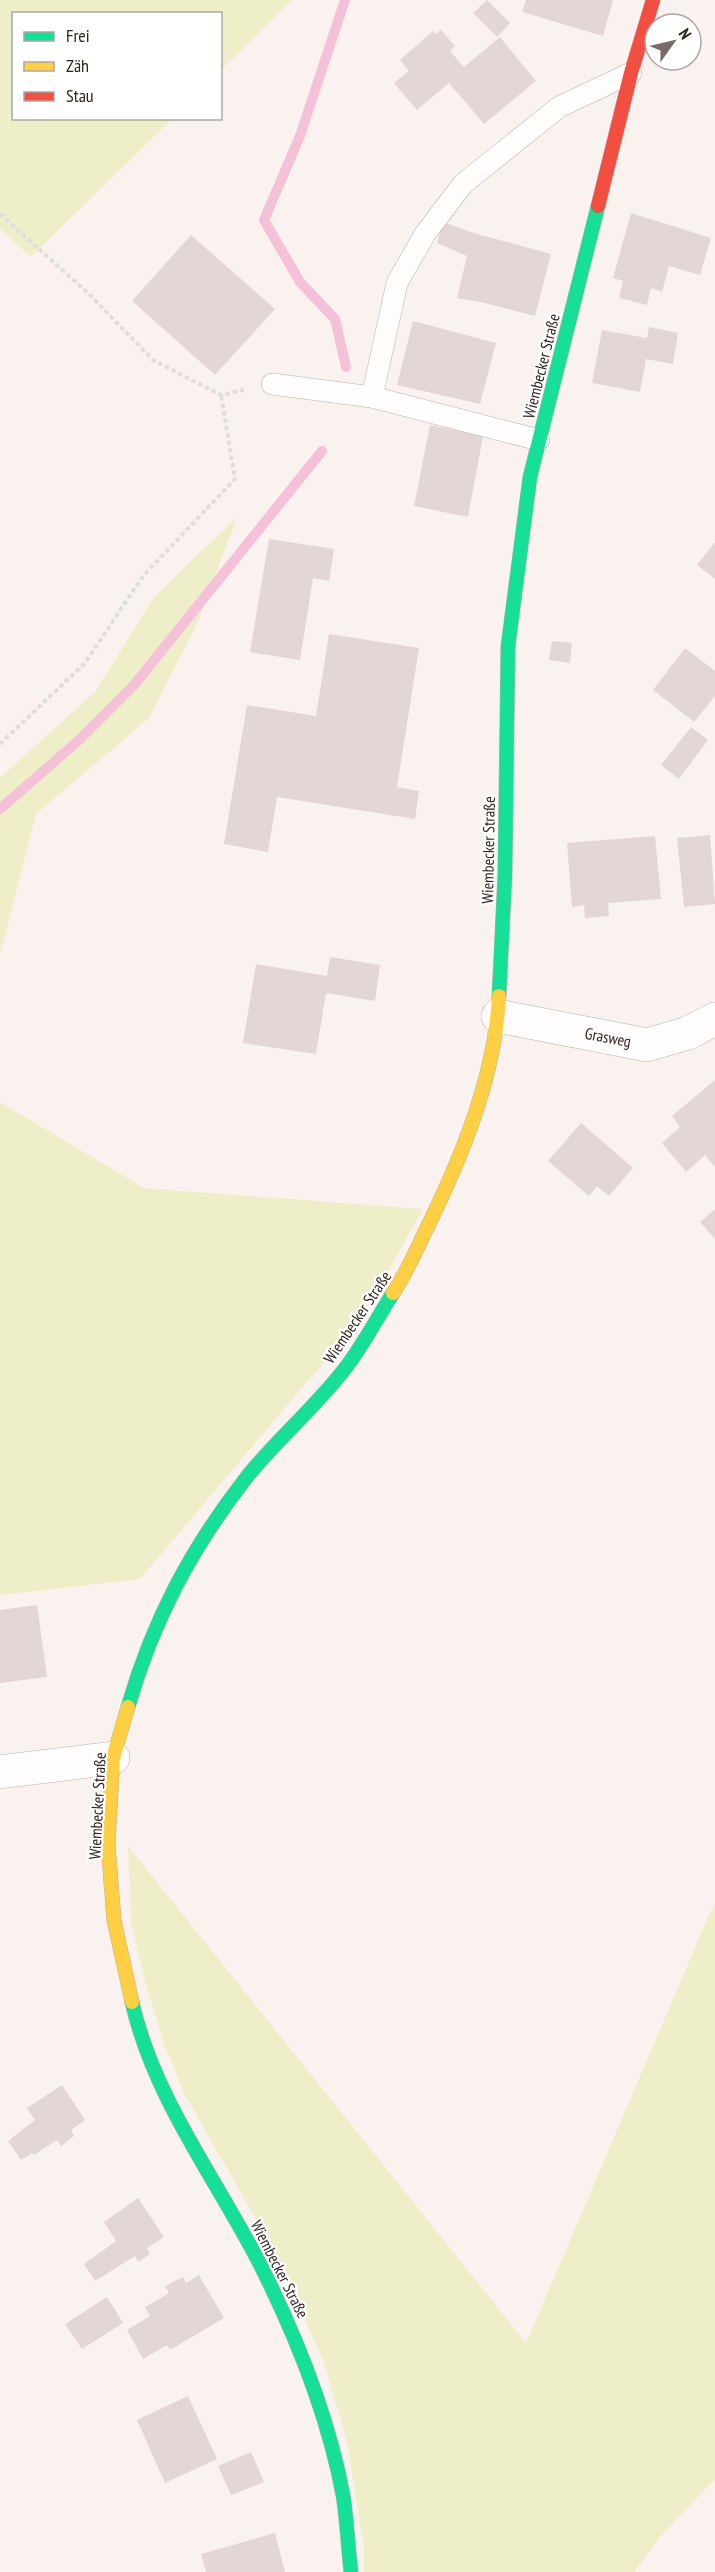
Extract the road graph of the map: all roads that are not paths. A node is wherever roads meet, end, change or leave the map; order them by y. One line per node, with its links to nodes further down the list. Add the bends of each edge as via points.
1 (653, 0): 2 (street, Wiembecker Straße)
2 (631, 73): 4 (lane, via 559,107 463,184 425,234 397,283); 5 (street, Wiembecker Straße)
3 (272, 384): 4 (lane)
4 (372, 397): 5 (lane)
5 (539, 440): 6 (street, Wiembecker Straße, via 530,477 508,646 506,873)
6 (498, 1016): 7 (street, Grasweg, via 647,1045); 8 (street, Wiembecker Straße, via 478,1103 427,1233 346,1367 247,1477 197,1548 166,1602 136,1676)
7 (715, 1019)
8 (113, 1758): 9 (street); 10 (street, Wiembecker Straße, via 108,1844 114,1920 135,2014 165,2096 297,2338 343,2496)
9 (0, 1772)
10 (351, 2572)

